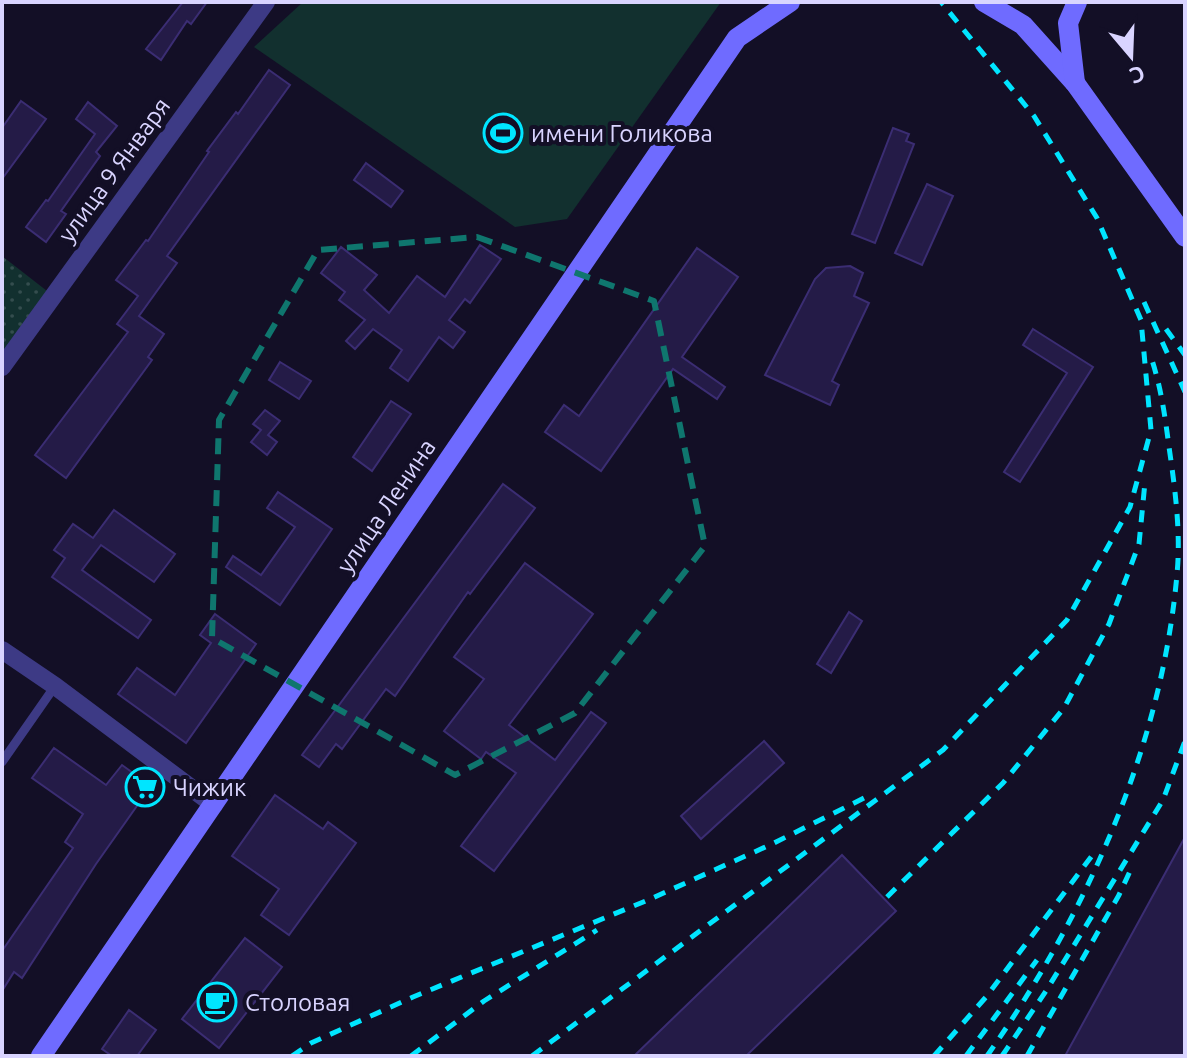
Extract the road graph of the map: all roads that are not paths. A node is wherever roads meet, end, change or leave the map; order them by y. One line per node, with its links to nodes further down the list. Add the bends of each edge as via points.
1 (266, 2): 7 (street, улица 9 Января)
2 (790, 2): 11 (street, улица Ленина, via 737,38)
3 (984, 2): 5 (street, via 1023,25)
4 (1077, 2): 5 (street, via 1068,23)
5 (1075, 83): 6 (street)
6 (1185, 237)
7 (2, 367)
8 (2, 650): 9 (street)
9 (55, 686): 10 (lane); 11 (street)
10 (2, 762)
11 (214, 805): 12 (street, улица Ленина)
12 (41, 1056)

